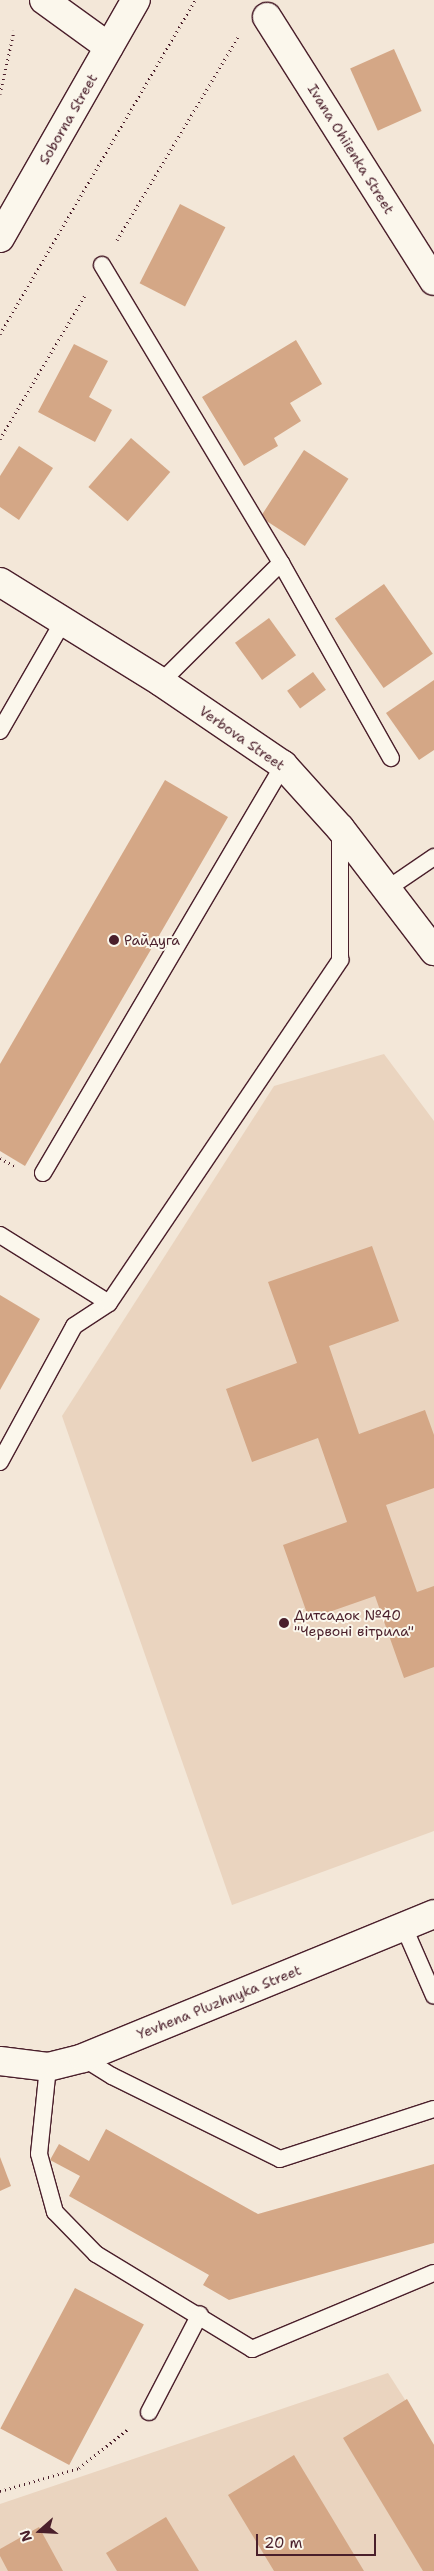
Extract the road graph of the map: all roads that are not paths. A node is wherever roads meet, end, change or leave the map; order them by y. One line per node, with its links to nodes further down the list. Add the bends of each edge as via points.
1 (44, 0): 4 (street)
2 (136, 0): 4 (street, Soborna Street)
3 (267, 8): 7 (street, Ivana Ohiienka Street)
4 (109, 47): 5 (street, Soborna Street)
5 (0, 238)
6 (102, 265): 8 (lane)
7 (434, 281)
8 (281, 563): 11 (lane); 13 (lane)
9 (0, 582): 10 (street, Verbova Street)
10 (62, 622): 11 (street, Verbova Street); 12 (lane)
11 (161, 682): 14 (street, Verbova Street)
12 (0, 730)
13 (391, 758)
14 (283, 765): 15 (street, Verbova Street); 19 (lane)
15 (340, 828): 17 (street, Verbova Street); 21 (lane, via 340,960)
16 (434, 857): 17 (lane)
17 (387, 889): 18 (street, Verbova Street)
18 (434, 951)
19 (43, 1173)
20 (0, 1235): 21 (lane)
21 (109, 1303): 22 (lane, via 74,1326)
22 (1, 1459)
23 (434, 1914): 24 (street, Yevhena Pluzhnyka Street)
24 (403, 1926): 25 (lane); 26 (street, Yevhena Pluzhnyka Street)
25 (434, 1996)
26 (83, 2058): 28 (street, Yevhena Pluzhnyka Street); 29 (lane, via 112,2076 280,2159)
27 (0, 2061): 28 (street, Yevhena Pluzhnyka Street)
28 (48, 2066): 31 (lane, via 39,2154 56,2212 96,2254)
29 (434, 2109)
30 (434, 2273): 31 (lane, via 252,2348)
31 (200, 2314): 32 (lane)
32 (149, 2412)

